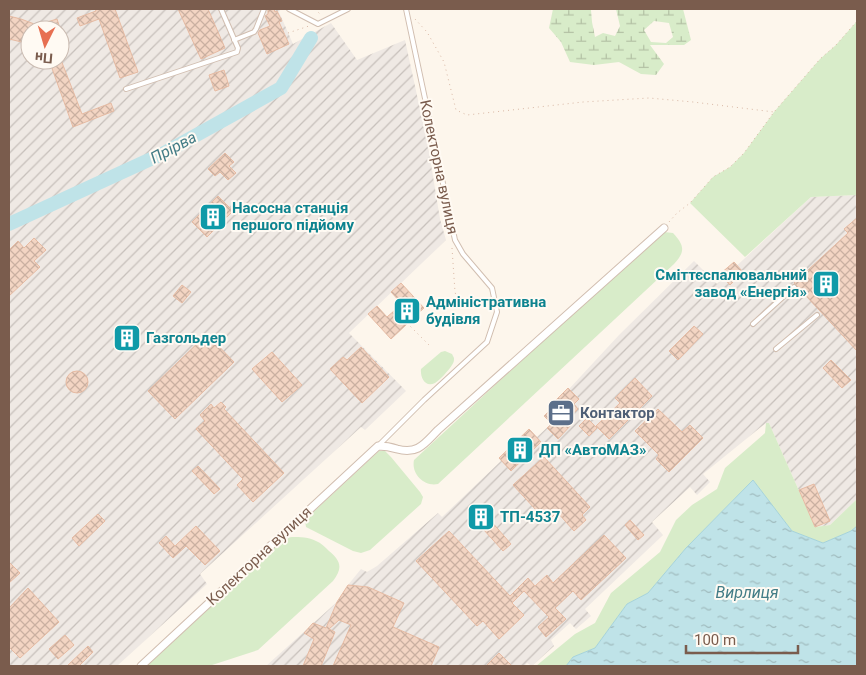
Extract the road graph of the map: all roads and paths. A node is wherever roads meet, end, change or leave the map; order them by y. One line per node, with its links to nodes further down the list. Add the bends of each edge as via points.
1 (221, 9): 11 (lane)
2 (264, 9): 11 (lane, via 254,32)
3 (289, 9): 9 (lane)
4 (315, 9): 7 (path)
5 (348, 9): 7 (lane)
6 (406, 9): 13 (path, via 427,32 444,62 456,110 467,115 649,98); 15 (lane, Колекторна вулиця)
7 (327, 20): 9 (lane)
8 (857, 21): 13 (path)
9 (318, 24): 10 (path)
10 (288, 33)
11 (234, 40): 12 (lane, via 237,52)
12 (126, 89)
13 (774, 112): 14 (path, via 744,153 713,177)
14 (664, 228): 23 (street, via 420,448 407,450)
15 (455, 240): 17 (path, via 452,248); 23 (lane, Колекторна вулиця, via 492,288 497,312 487,342)
16 (794, 287): 20 (lane)
17 (459, 306)
18 (817, 315): 22 (lane)
19 (407, 323): 21 (path)
20 (753, 324)
21 (429, 345)
22 (776, 349)
23 (378, 446): 24 (street, Колекторна вулиця)
24 (141, 666)

